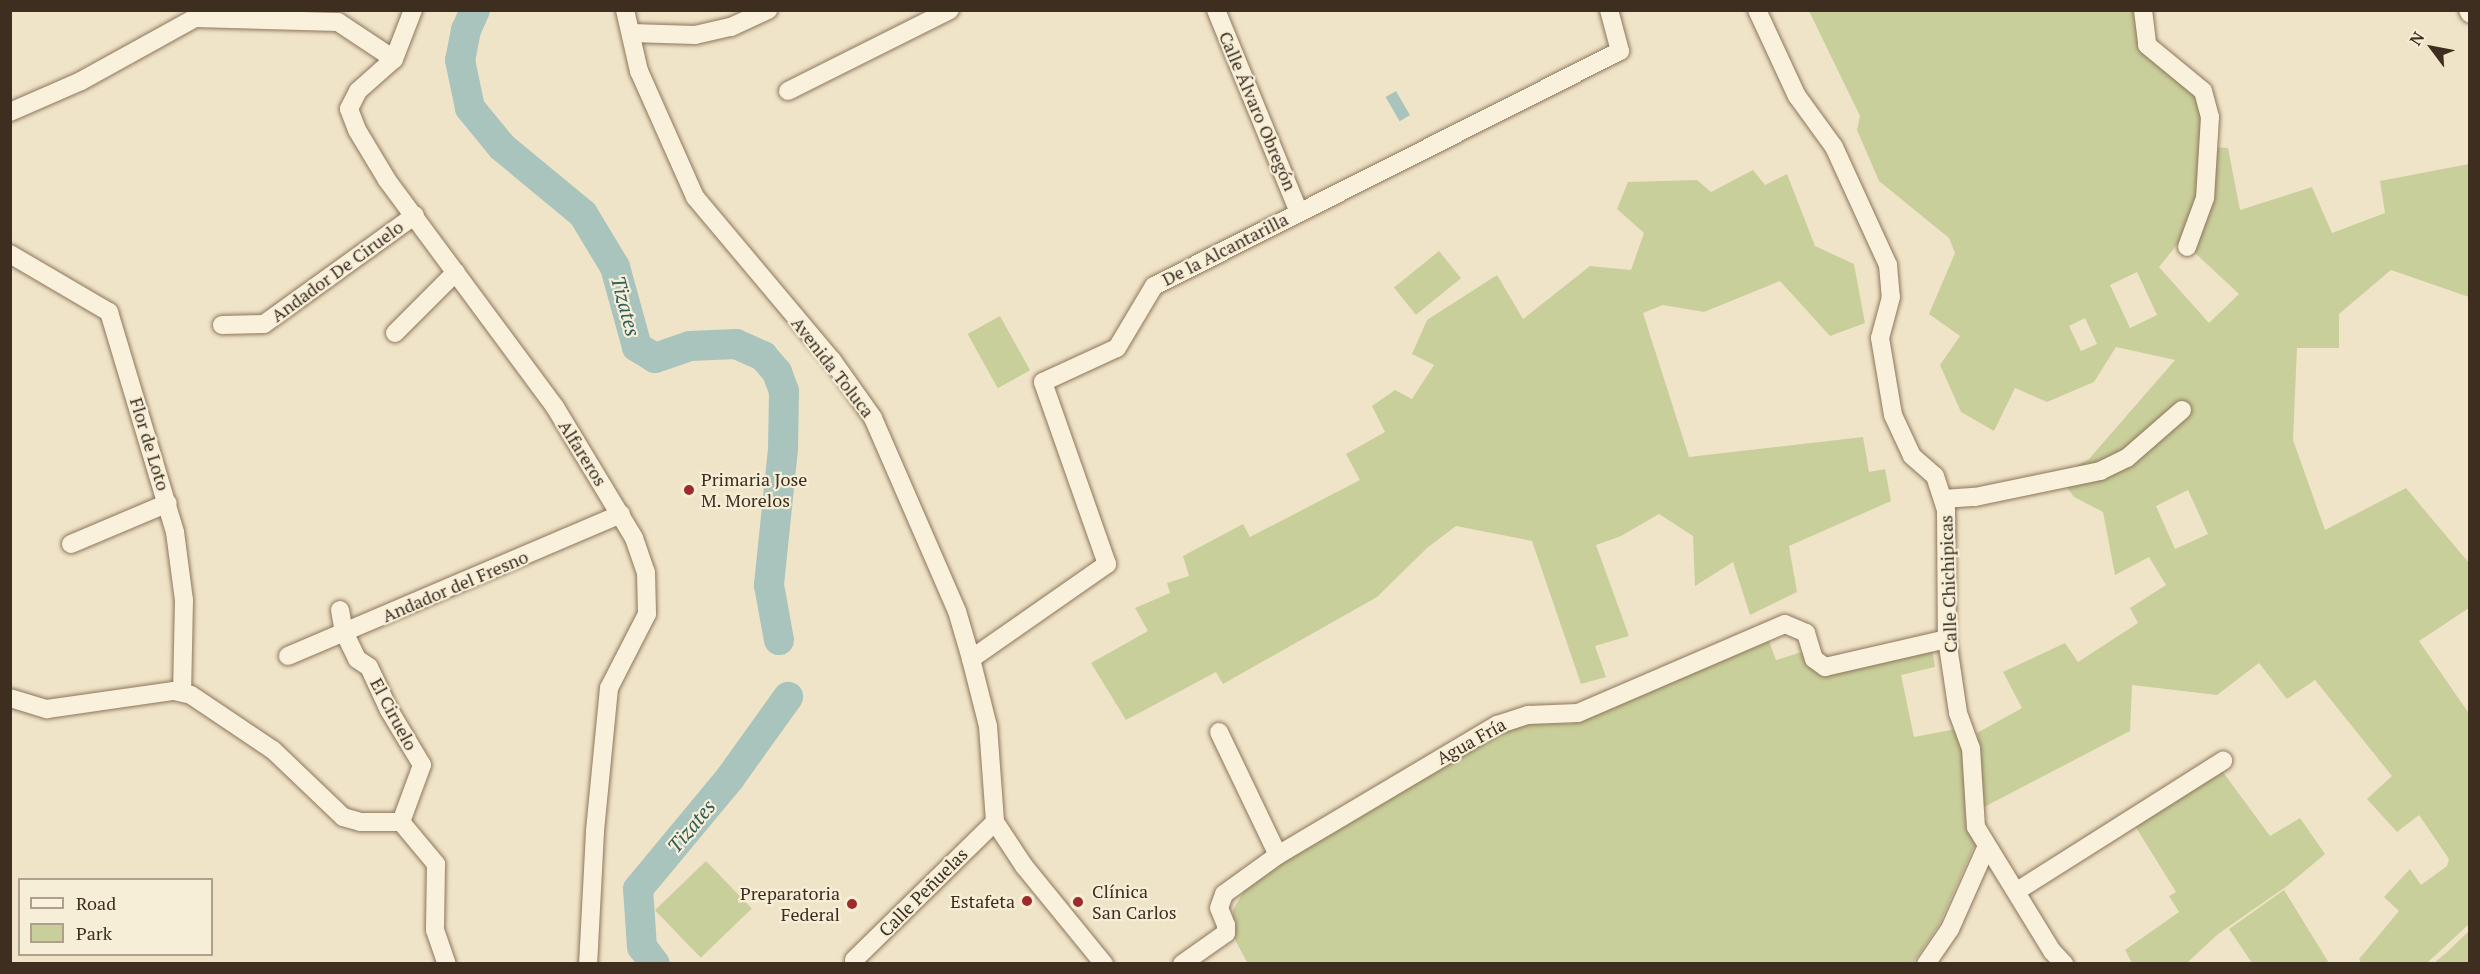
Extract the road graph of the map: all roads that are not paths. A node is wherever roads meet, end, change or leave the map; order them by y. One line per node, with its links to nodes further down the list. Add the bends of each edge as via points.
1 (413, 10): 10 (street, Alfareros)
2 (625, 10): 9 (street, Avenida Toluca)
3 (768, 10): 9 (street, via 730,27 695,35)
4 (950, 10): 11 (street)
5 (1216, 10): 13 (street, Calle Álvaro Obregón)
6 (1609, 10): 13 (street, De la Alcantarilla, via 1620,51)
7 (1757, 10): 21 (street, Calle Chichipicas, via 1797,96 1834,147 1888,265 1891,297 1880,338 1893,415 1912,456 1935,476)
8 (2143, 10): 15 (street, via 2147,45 2203,91 2210,117 2205,198)
9 (631, 33): 29 (street, Avenida Toluca, via 643,80 695,197 832,360 873,418 957,612)
10 (394, 59): 12 (street, via 338,22 195,18 81,81); 14 (street, Alfareros, via 358,91 349,109 387,180)
11 (788, 91)
12 (10, 112)
13 (1299, 212): 29 (street, De la Alcantarilla, via 1154,286 1117,348 1043,382 1107,564)
14 (415, 215): 17 (street, Alfareros); 18 (street, Andador De Ciruelo, via 264,324)
15 (2187, 247)
16 (10, 254): 22 (street, Flor de Loto, via 109,312)
17 (456, 272): 19 (street); 23 (street, Alfareros, via 555,407)
18 (222, 326)
19 (395, 333)
20 (2182, 410): 21 (street, via 2127,458 2100,471 1975,497)
21 (1943, 499): 27 (street, Calle Chichipicas)
22 (168, 503): 24 (street); 30 (street, Flor de Loto, via 184,600)
23 (621, 514): 26 (street, Andador del Fresno); 40 (street, Alfareros, via 646,572 649,604 609,688)
24 (71, 544)
25 (340, 610): 26 (street, El Ciruelo)
26 (344, 633): 28 (street, Andador del Fresno); 34 (street, El Ciruelo, via 357,659 369,667 388,710 422,765)
27 (1947, 639): 36 (street, Calle Chichipicas, via 1958,713 1971,748 1976,827); 37 (street, Agua Fría, via 1829,668 1814,659 1802,630 1789,623 1578,713 1528,715 1497,724)
28 (288, 656)
29 (971, 659): 35 (street, Avenida Toluca, via 988,726)
30 (182, 692): 31 (street, via 47,709); 34 (street, via 273,750 343,817 360,822)
31 (10, 698)
32 (1219, 732): 37 (street)
33 (2223, 761): 38 (street)
34 (401, 822): 39 (street, via 436,864 435,930)
35 (995, 822): 41 (street, Calle Peñuelas, via 854,960); 42 (street, via 1024,866)
36 (1986, 848): 38 (street, Calle Chichipicas); 44 (street, via 1950,929)
37 (1278, 855): 43 (street, Agua Fría, via 1221,898 1219,908 1227,929 1223,938)
38 (2018, 891): 45 (street, Calle Chichipicas, via 2052,951)
39 (447, 963)
40 (588, 963)
41 (856, 963)
42 (1104, 963)
43 (1182, 963)
44 (1926, 963)
45 (2064, 963)

